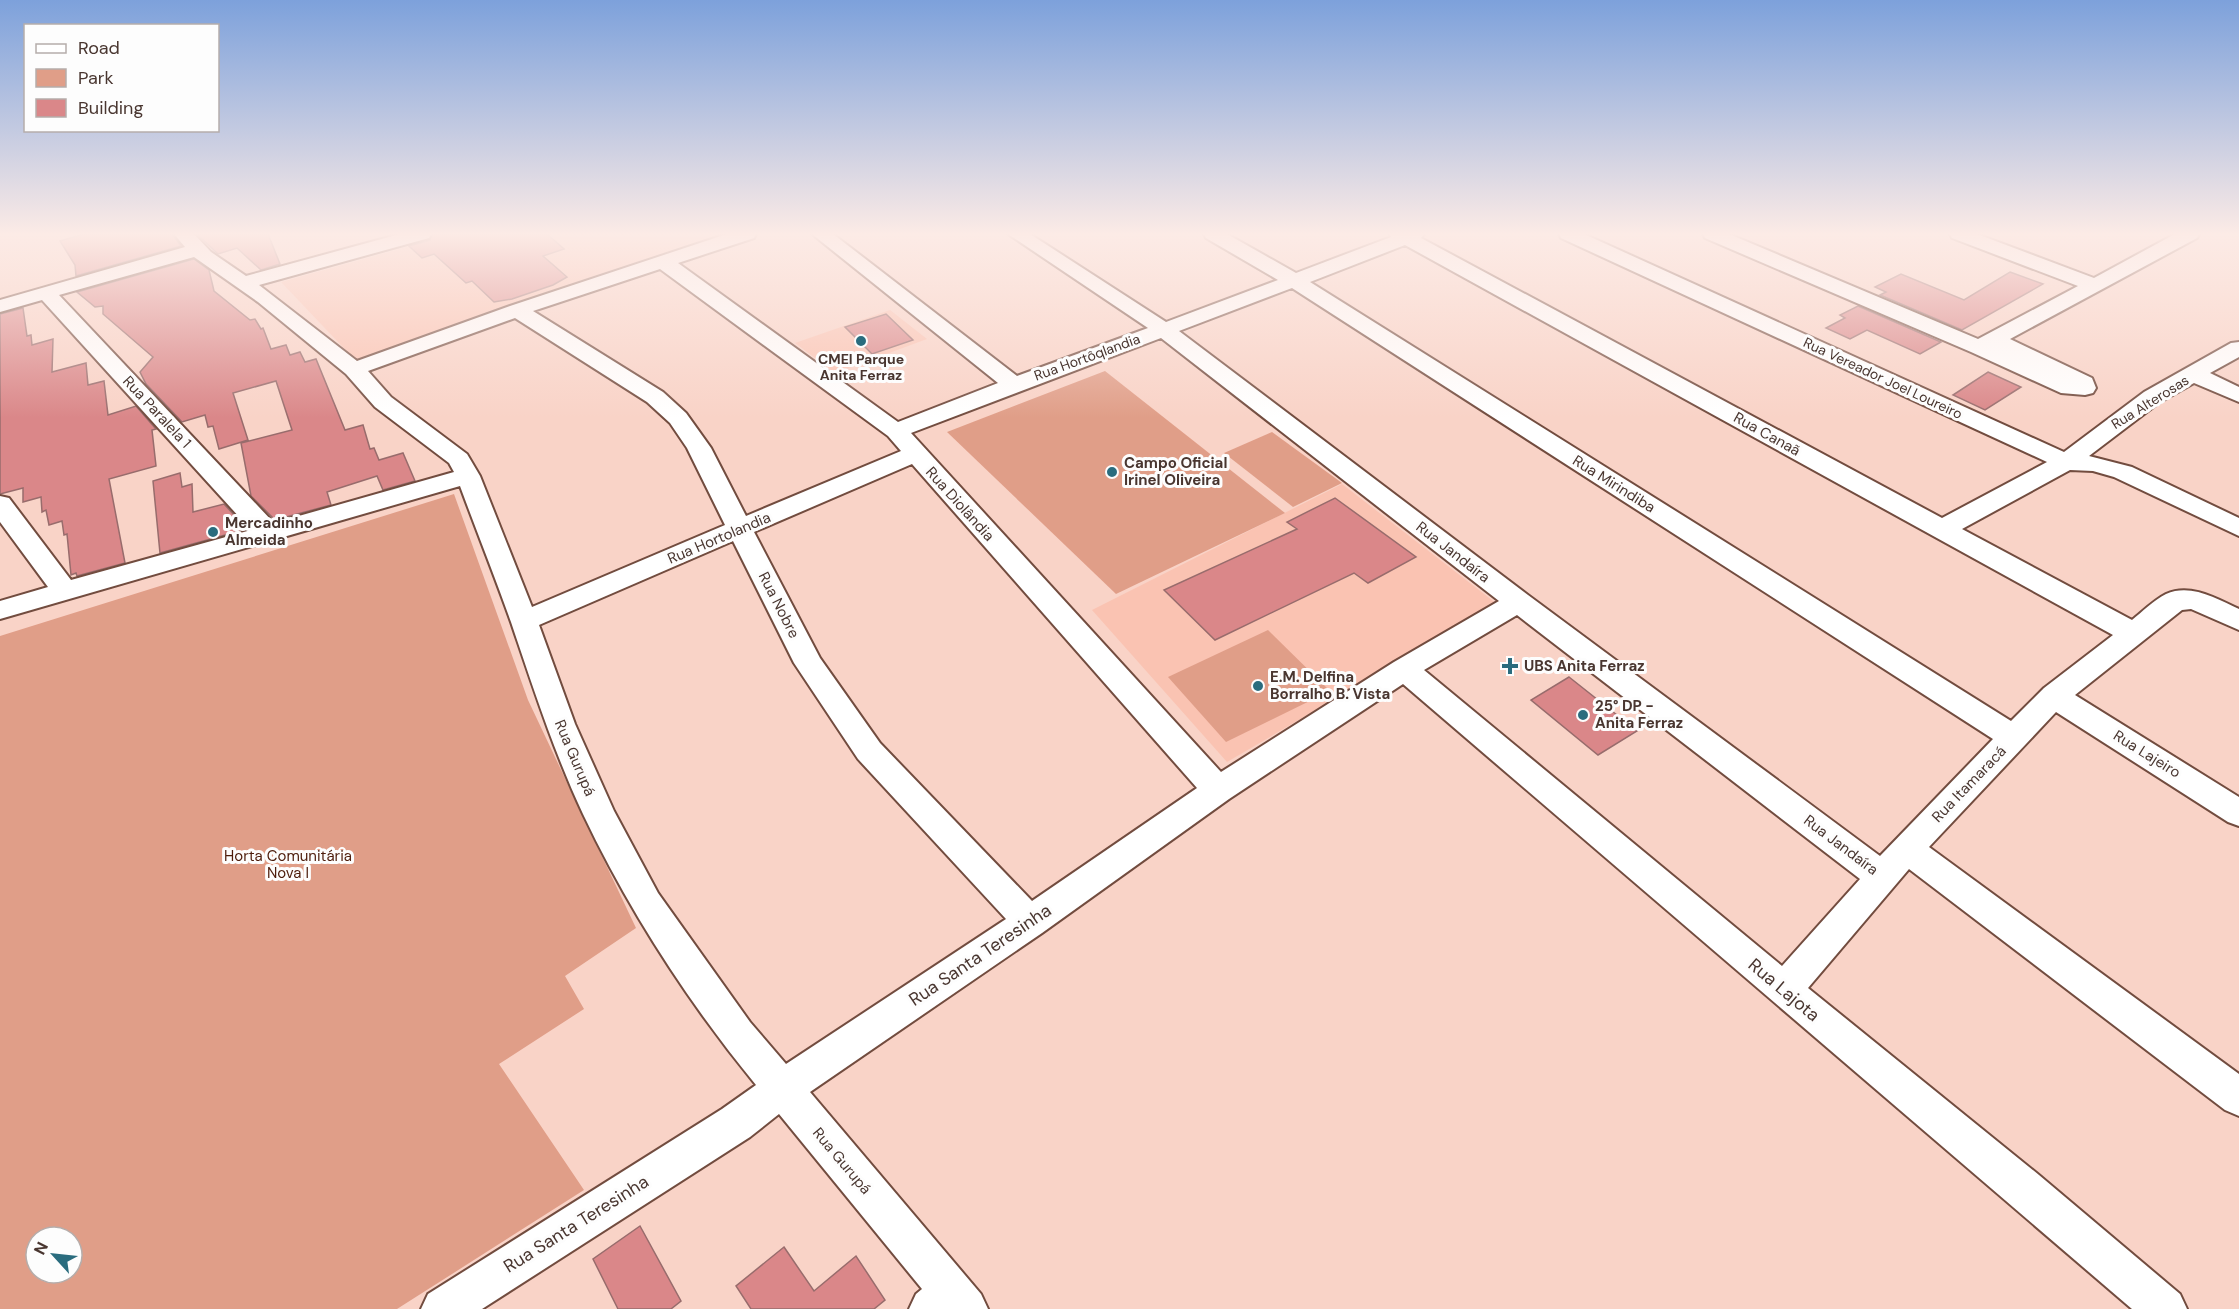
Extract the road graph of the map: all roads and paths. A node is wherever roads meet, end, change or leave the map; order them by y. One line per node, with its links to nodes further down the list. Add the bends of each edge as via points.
1 (39, 295): 14 (street)
2 (48, 295): 30 (street, Rua Paralela 1)
3 (259, 295): 18 (street, Rua Gurupá)
4 (563, 295): 15 (street)
5 (709, 295): 22 (street, Rua Diolândia)
6 (899, 295): 20 (street)
7 (1111, 295): 16 (street, Rua Jandaíra)
8 (1259, 295): 16 (street, Rua Hortôqlandia)
9 (1317, 295): 39 (street, Rua Mirindiba)
10 (1516, 295): 29 (street, Rua Canaã)
11 (1701, 295): 24 (street, Rua Vereador Joel Loureiro)
12 (1865, 295): 13 (street, via 1985,343)
13 (2076, 295)
14 (0, 306)
15 (518, 310): 18 (street); 28 (street, Rua Nobre, via 655,397 678,418 699,448)
16 (1163, 329): 20 (street, Rua Hortôqlandia); 32 (street, Rua Jandaíra)
17 (2239, 348): 19 (street, Rua Alterosas)
18 (354, 369): 25 (street, Rua Gurupá, via 383,402 459,459)
19 (2193, 374): 21 (street); 24 (street, Rua Alterosas, via 2126,415)
20 (1013, 384): 22 (street, Rua Hortôqlandia)
21 (2239, 395)
22 (896, 431): 23 (street, Rua Diolândia)
23 (914, 454): 28 (street, Rua Hortolandia); 40 (street, Rua Diolândia)
24 (2066, 462): 27 (street, Rua Vereador Joel Loureiro, via 2122,472); 29 (street)
25 (468, 476): 30 (street); 35 (street, Rua Gurupá)
26 (0, 504): 31 (street)
27 (2239, 528)
28 (740, 529): 35 (street, Rua Hortolandia); 44 (street, Rua Nobre, via 808,663 869,751)
29 (1942, 529): 36 (street, Rua Canaã)
30 (268, 532): 31 (street)
31 (65, 591): 33 (street)
32 (1518, 602): 37 (street, Rua Santa Teresinha); 43 (street, Rua Jandaíra)
33 (0, 610)
34 (2239, 620): 36 (street, Rua Itamaracá, via 2193,600 2175,601)
35 (524, 621): 46 (street, Rua Gurupá, via 560,724 599,813 646,903 737,1035)
36 (2134, 634): 38 (street, Rua Itamaracá)
37 (1404, 669): 40 (street, Rua Santa Teresinha); 45 (street, Rua Lajota)
38 (2054, 696): 39 (street, Rua Itamaracá); 41 (street, Rua Lajeiro)
39 (2013, 737): 42 (street, Rua Itamaracá)
40 (1218, 790): 44 (street, Rua Santa Teresinha)
41 (2239, 813)
42 (1907, 849): 43 (street, Rua Itamaracá); 47 (street)
43 (1884, 878): 45 (street, Rua Itamaracá)
44 (1030, 922): 46 (street, Rua Santa Teresinha)
45 (1784, 990): 50 (street, Rua Lajota)
46 (782, 1089): 48 (street, Rua Gurupá); 49 (street, Rua Santa Teresinha, via 736,1123)
47 (2239, 1098)
48 (950, 1304)
49 (443, 1309)
50 (2165, 1309)

